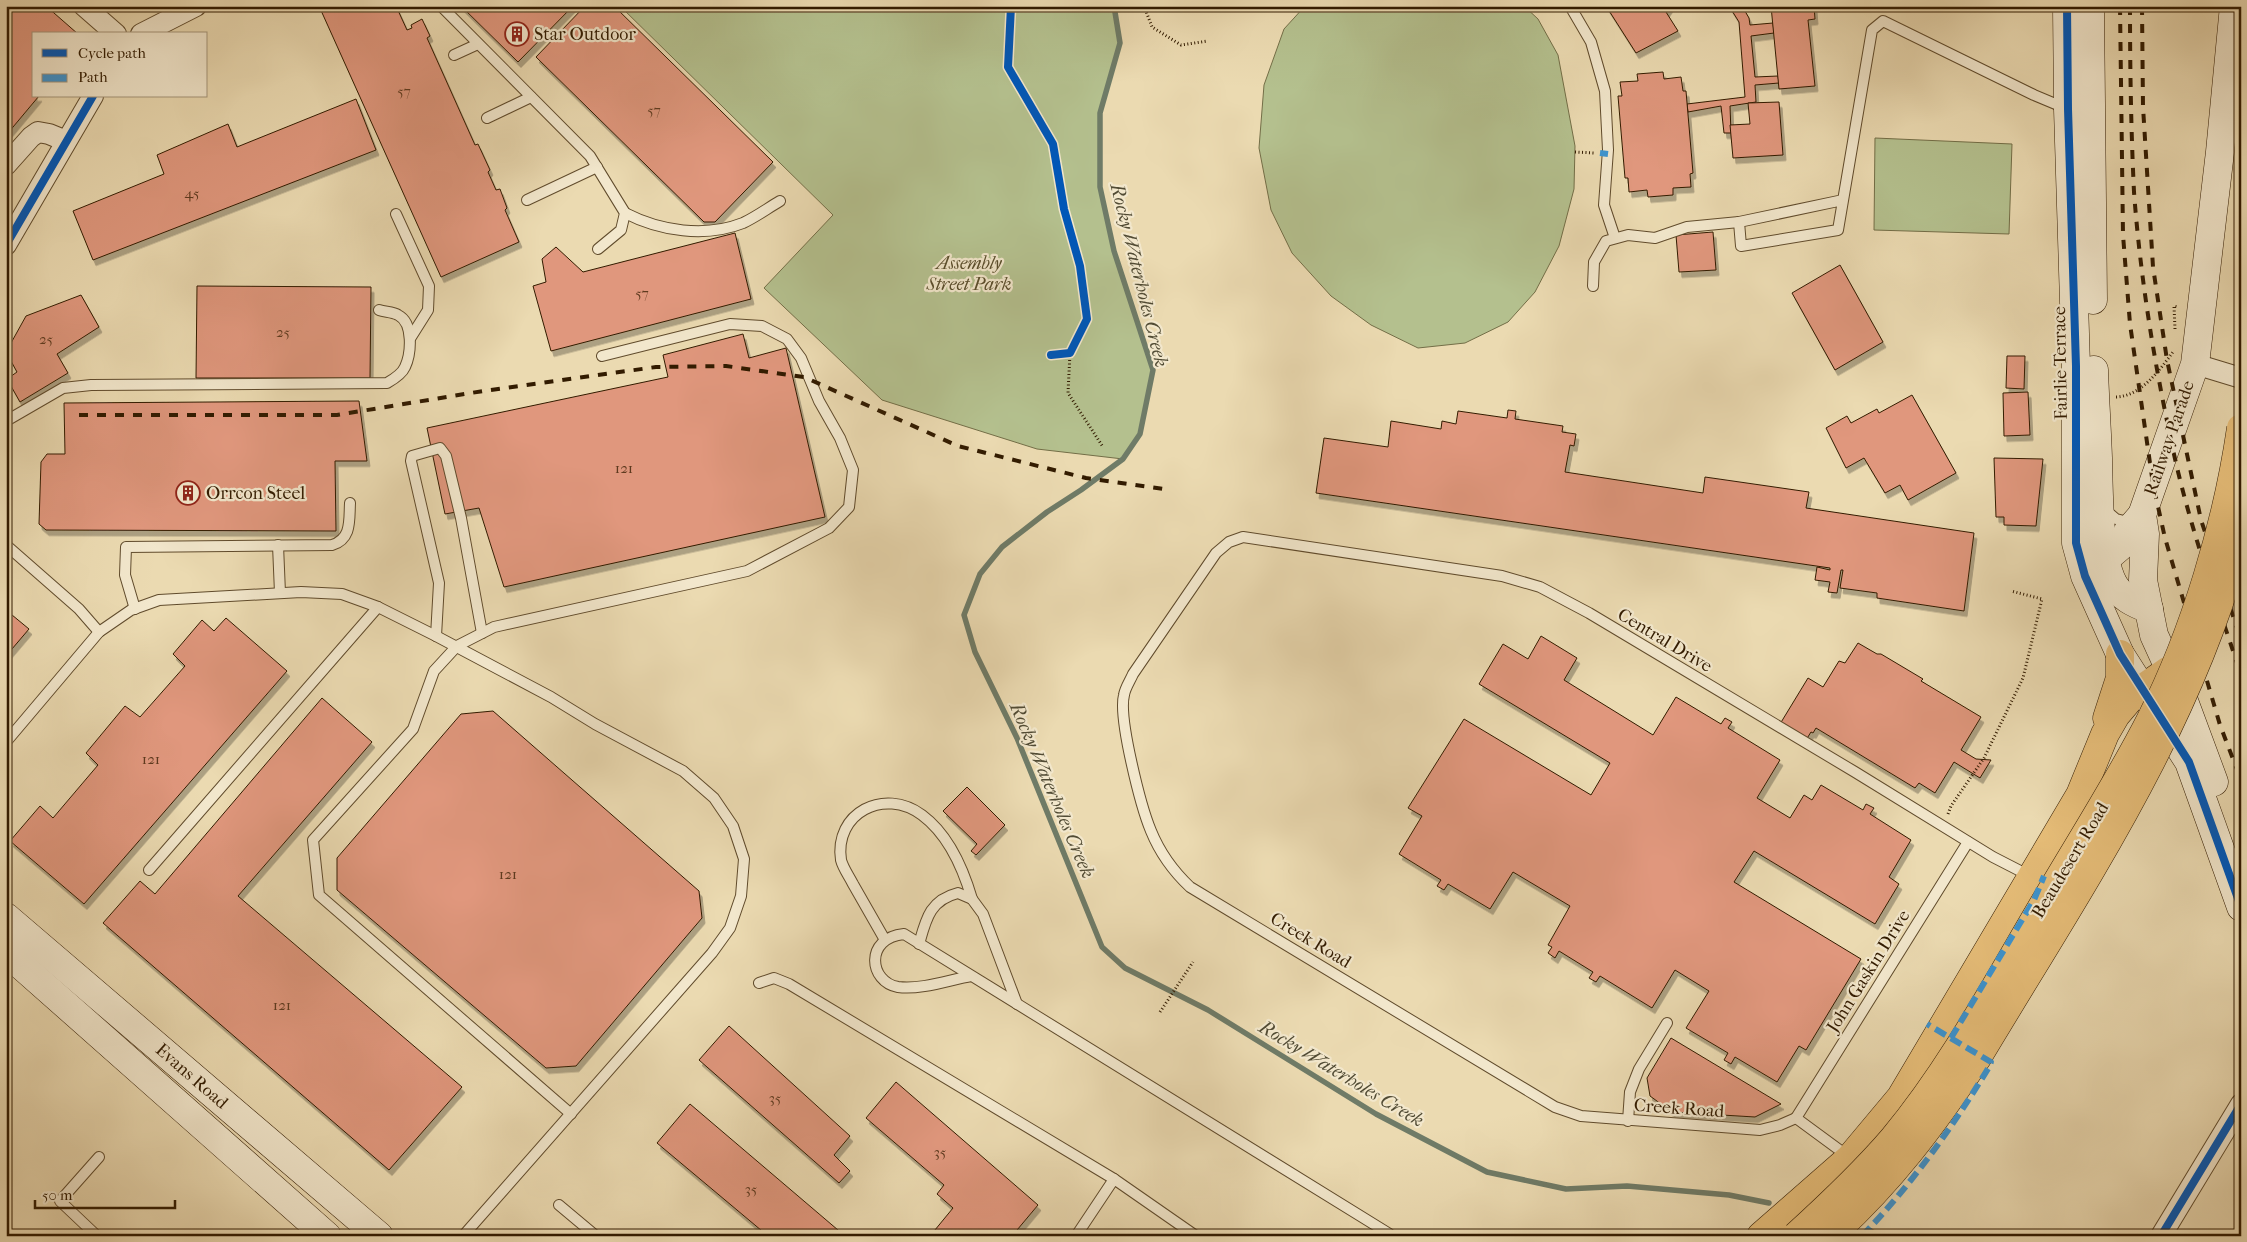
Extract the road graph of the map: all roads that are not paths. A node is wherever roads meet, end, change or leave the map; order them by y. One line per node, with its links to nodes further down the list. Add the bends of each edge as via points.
1 (84, 6): 8 (street)
2 (196, 6): 9 (street)
3 (440, 6): 11 (lane)
4 (1570, 6): 27 (lane, via 1591,42 1605,91 1608,150 1604,205)
5 (2068, 6): 16 (street, Fairlie Terrace)
6 (2090, 6): 10 (street, Fairlie Terrace)
7 (2234, 6): 13 (street, Railway Parade)
8 (114, 32)
9 (145, 32)
10 (2090, 43): 16 (lane); 39 (street, Fairlie Terrace)
11 (478, 44): 12 (lane); 14 (lane)
12 (454, 55)
13 (2233, 95): 34 (street, Railway Parade)
14 (531, 97): 17 (lane); 20 (lane)
15 (92, 98): 18 (street)
16 (2075, 99): 22 (lane, via 2034,95 1883,21 1872,30); 46 (street, Fairlie Terrace, via 2076,543)
17 (487, 118)
18 (66, 141): 19 (street, via 38,132); 28 (street)
19 (6, 165)
20 (597, 167): 21 (lane); 24 (lane)
21 (527, 200)
22 (1843, 200): 26 (lane); 26 (lane, via 1838,230 1742,246)
23 (780, 201): 24 (lane, via 745,222 706,232 675,230 640,221)
24 (625, 213): 29 (lane, via 621,230)
25 (396, 214): 32 (lane, via 429,286 428,310)
26 (1739, 222): 27 (lane, via 1687,226 1655,238 1628,235)
27 (1615, 238): 30 (lane, via 1606,241 1594,262)
28 (6, 245)
29 (598, 249)
30 (1593, 286)
31 (379, 310): 32 (lane, via 400,315 408,325)
32 (411, 337): 36 (lane, via 405,367 387,383 91,385 63,388)
33 (602, 356): 52 (lane, via 730,324 762,326 787,339 801,358 852,470 849,507 829,528 747,571 494,627)
34 (2185, 356): 35 (street); 40 (street, Railway Parade)
35 (2241, 378)
36 (6, 421)
37 (2241, 428): 91 (highway, Beaudesert Road, bridge, via 2235,470 2215,548 2186,637 2151,718 1950,1061 1894,1138 1859,1178)
38 (350, 503): 43 (lane, via 347,535 341,542 332,545)
39 (2099, 504): 40 (lane, via 2116,519); 45 (street, Fairlie Terrace)
40 (2138, 519): 45 (street, via 2122,545); 50 (street, Railway Parade, via 2145,534 2143,580)
41 (2241, 529): 92 (highway, Beaudesert Road, bridge, via 2205,644 2176,712 2131,800 1950,1098 1921,1140)
42 (1243, 537): 60 (lane, Central Drive, via 1502,576 1540,587 1636,641); 77 (lane, Creek Road, via 1229,542 1216,553 1133,674 1124,696 1124,726 1135,776 1150,830 1165,858 1190,887 1555,1107 1581,1116)
43 (278, 545): 47 (lane); 49 (lane, via 126,547 125,575)
44 (6, 546): 51 (lane, via 79,609)
45 (2106, 559): 46 (street); 50 (street, Fairlie Terrace, via 2113,583 2120,593)
46 (2085, 576): 55 (street, Fairlie Terrace)
47 (280, 593): 48 (lane, via 342,594); 49 (lane, via 159,600)
48 (378, 607): 53 (lane); 62 (lane)
49 (135, 609): 51 (lane)
50 (2149, 609): 56 (street, Railway Parade, via 2154,635)
51 (99, 632): 59 (lane)
52 (482, 633): 53 (lane, via 461,518 446,456 440,448 416,454 411,461 439,583); 54 (lane)
53 (436, 636): 54 (lane)
54 (457, 646): 75 (lane, via 434,671 413,729 313,840 318,896); 75 (lane, via 683,771 714,798 733,826 744,859 741,896 730,928)
55 (2120, 654): 57 (street, Fairlie Terrace); 58 (highway, via 2120,678 2105,721)
56 (2169, 670): 57 (highway); 61 (street, Railway Parade, via 2202,744)
57 (2146, 695): 58 (highway, via 2122,706); 63 (highway, via 2047,872 2044,876); 65 (street, via 2189,762)
58 (2105, 734): 63 (highway, via 2080,795)
59 (6, 742)
60 (1968, 842): 63 (lane, Central Drive); 76 (lane, John Gaskin Drive)
61 (2241, 854)
62 (149, 870)
63 (2031, 877): 79 (highway, via 1901,1097)
64 (972, 899): 67 (lane, via 964,871 946,840 923,815 904,805 872,804 848,827 840,842 841,856); 68 (lane, via 958,894 938,902 926,917); 72 (lane, via 983,914)
65 (2241, 907)
66 (6, 917): 84 (street, Evans Road)
67 (885, 940): 68 (lane, via 904,934); 70 (lane, via 875,957 877,970 896,987)
68 (919, 944): 70 (lane)
69 (6, 952): 83 (street, Evans Road)
70 (971, 976): 72 (lane)
71 (759, 984): 80 (lane, via 774,978 788,984)
72 (1017, 1004): 89 (lane)
73 (1667, 1023): 77 (lane, via 1639,1069 1630,1092)
74 (2241, 1104): 93 (street)
75 (572, 1114): 85 (lane)
76 (1796, 1118): 77 (lane, Creek Road, via 1760,1130); 79 (lane)
77 (1628, 1121)
78 (99, 1157): 82 (lane, via 60,1201)
79 (1850, 1158): 90 (highway)
80 (1114, 1179): 87 (lane); 88 (lane)
81 (559, 1205): 86 (lane)
82 (97, 1236)
83 (327, 1236)
84 (378, 1236)
85 (463, 1236)
86 (596, 1236)
87 (1076, 1236)
88 (1196, 1236)
89 (1392, 1236)
90 (1761, 1236)
91 (1796, 1236)
92 (1830, 1236)
93 (2161, 1236)

